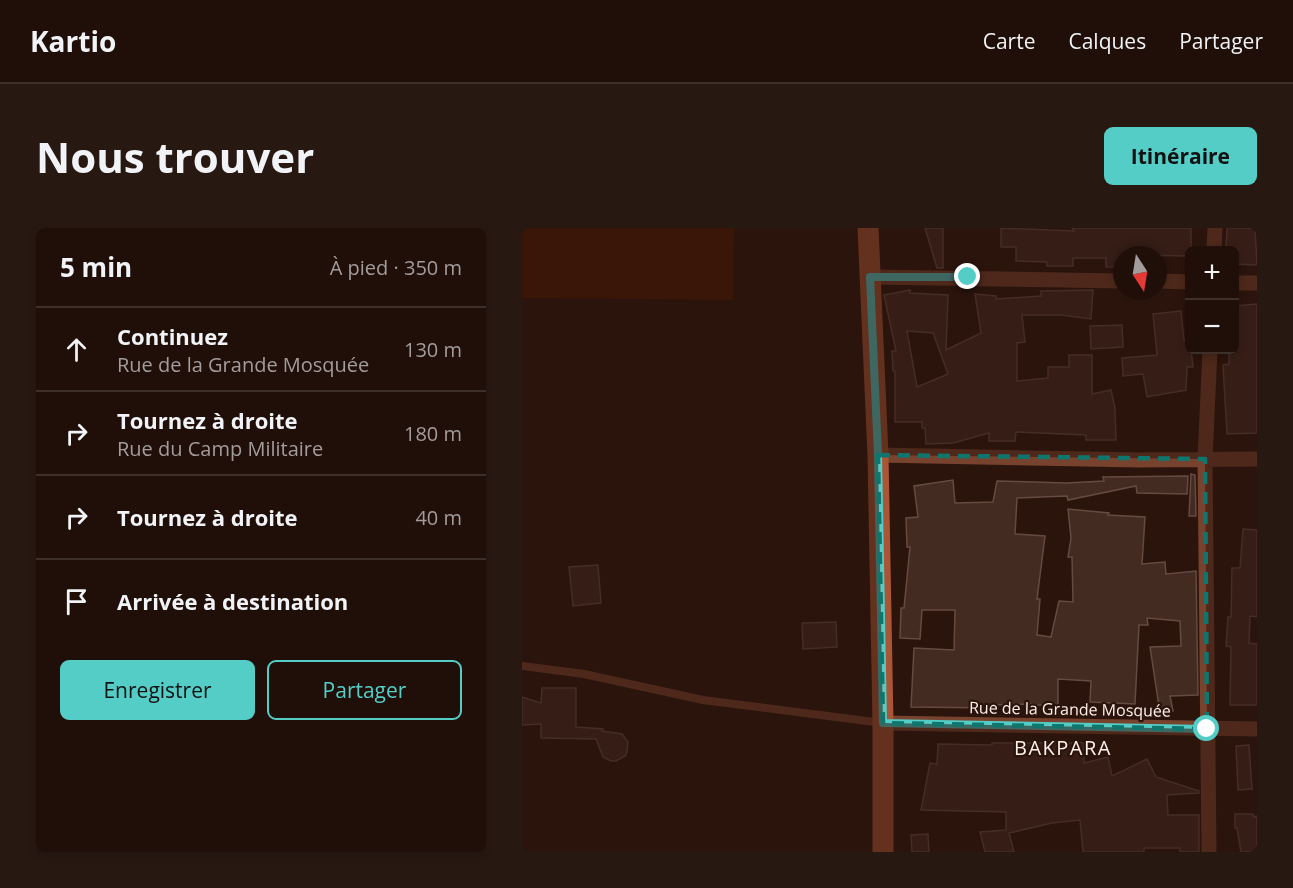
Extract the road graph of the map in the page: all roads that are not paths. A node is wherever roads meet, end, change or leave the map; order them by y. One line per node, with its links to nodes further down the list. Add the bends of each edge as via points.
1 (868, 228): 4 (street)
2 (1215, 228): 3 (street)
3 (1214, 246)
4 (870, 277): 5 (street); 11 (street)
5 (1113, 280)
6 (1167, 281): 7 (street)
7 (1185, 282)
8 (1239, 283): 9 (street)
9 (1257, 283)
10 (1210, 354): 12 (street)
11 (878, 455): 12 (street); 15 (street)
12 (1205, 459): 13 (street); 16 (street)
13 (1257, 459)
14 (522, 666): 15 (lane, via 703,700)
15 (883, 723): 16 (street, Rue de la Grande Mosquée); 18 (street)
16 (1207, 729): 17 (street, Rue de la Grande Mosquée); 19 (street)
17 (1257, 729)
18 (883, 852)
19 (1209, 852)

